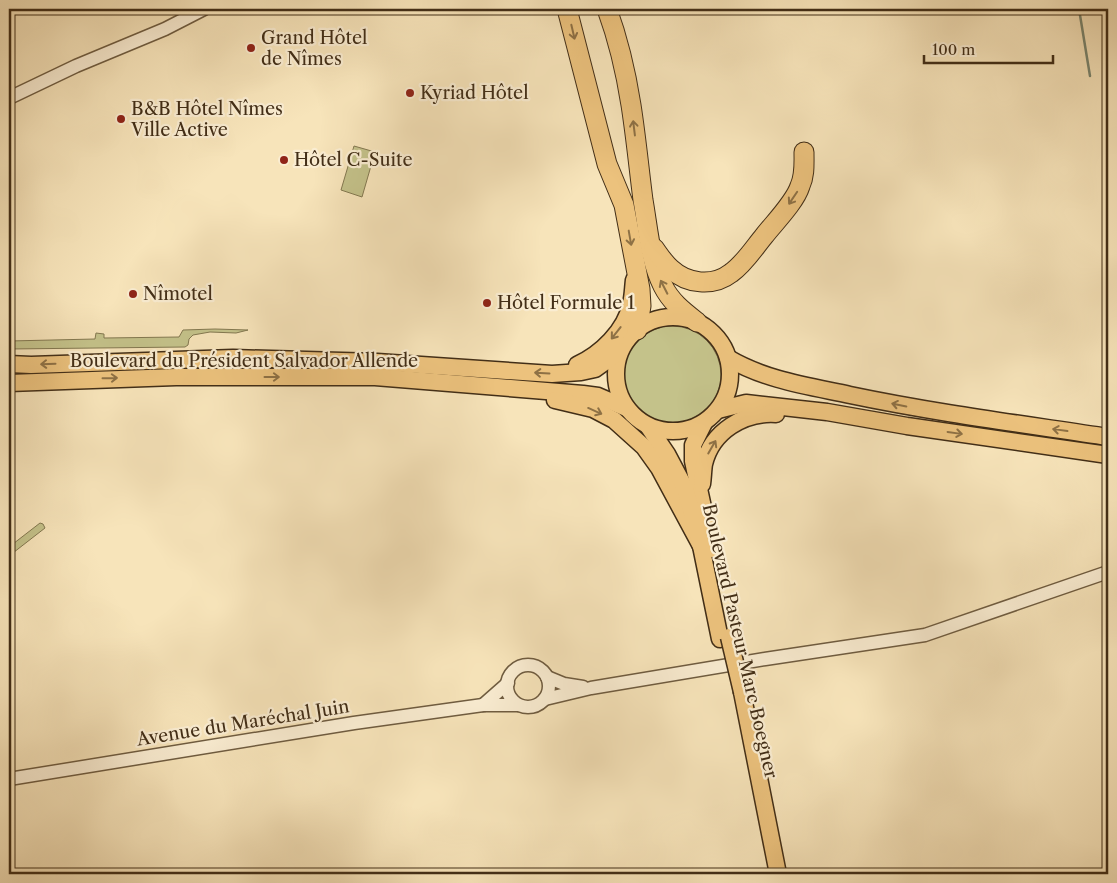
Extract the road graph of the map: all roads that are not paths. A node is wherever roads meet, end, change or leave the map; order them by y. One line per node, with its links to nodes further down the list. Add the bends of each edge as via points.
1 (204, 9): 4 (street)
2 (567, 9): 7 (highway, one-way to 7, via 606,164 624,205)
3 (607, 9): 6 (highway, one-way to 3, via 631,105)
4 (9, 98)
5 (804, 152): 6 (highway, one-way to 6, via 805,170 800,188 772,227 730,274 710,282 687,279 670,269)
6 (650, 242): 8 (highway, one-way to 6, via 676,305 662,285)
7 (636, 270): 9 (highway, via 641,306); 13 (main road, one-way to 13, via 631,304 622,326 598,354)
8 (697, 322): 9 (main road, via 670,317 655,319); 11 (main road, via 719,340)
9 (637, 330): 10 (main road)
10 (620, 351): 13 (main road, Boulevard du Président Salvador Allende, via 595,369); 16 (main road, via 615,378)
11 (728, 358): 17 (main road, via 729,382); 21 (main road, one-way to 11, via 916,409 785,382 752,371)
12 (9, 364): 13 (main road, Boulevard du Président Salvador Allende, one-way to 12, via 233,358)
13 (564, 373)
14 (375, 377): 15 (main road, Boulevard du Président Salvador Allende, one-way to 14, via 167,377); 16 (main road, Boulevard du Président Salvador Allende, via 583,394 598,396); 24 (main road, one-way to 24, via 519,395 593,409 614,420 644,446)
15 (9, 383)
16 (626, 408): 20 (main road)
17 (718, 410): 18 (main road, via 746,403); 19 (main road)
18 (827, 412): 22 (main road, one-way to 22); 23 (main road, one-way to 18, via 710,449 732,424 768,414 805,417)
19 (704, 422): 20 (main road, via 684,430 667,431); 23 (main road, Boulevard Pasteur Marc Boegner, via 693,445 693,461)
20 (648, 426): 24 (main road, Boulevard Pasteur Marc Boegner, via 685,488)
21 (1108, 437)
22 (1108, 454)
23 (701, 493): 26 (main road, Boulevard Pasteur Marc Boegner)
24 (701, 546): 26 (main road, Boulevard Pasteur Marc Boegner)
25 (1108, 572): 29 (street, via 925,635)
26 (725, 638): 30 (main road, Boulevard Pasteur Marc Boegner, bridge)
27 (547, 677): 28 (street, via 540,669 528,665 516,669); 29 (street, via 564,684); 31 (street, via 549,688)
28 (508, 684): 32 (street); 33 (street, via 510,696)
29 (591, 688): 31 (street)
30 (737, 693): 35 (main road, Boulevard Pasteur Marc Boegner); 36 (main road, Boulevard Pasteur Marc Boegner)
31 (545, 698): 33 (street, via 536,706)
32 (483, 705): 33 (street, Avenue du Maréchal Juin); 34 (street, Avenue du Maréchal Juin)
33 (518, 705)
34 (9, 779)
35 (770, 874)
36 (778, 874)

